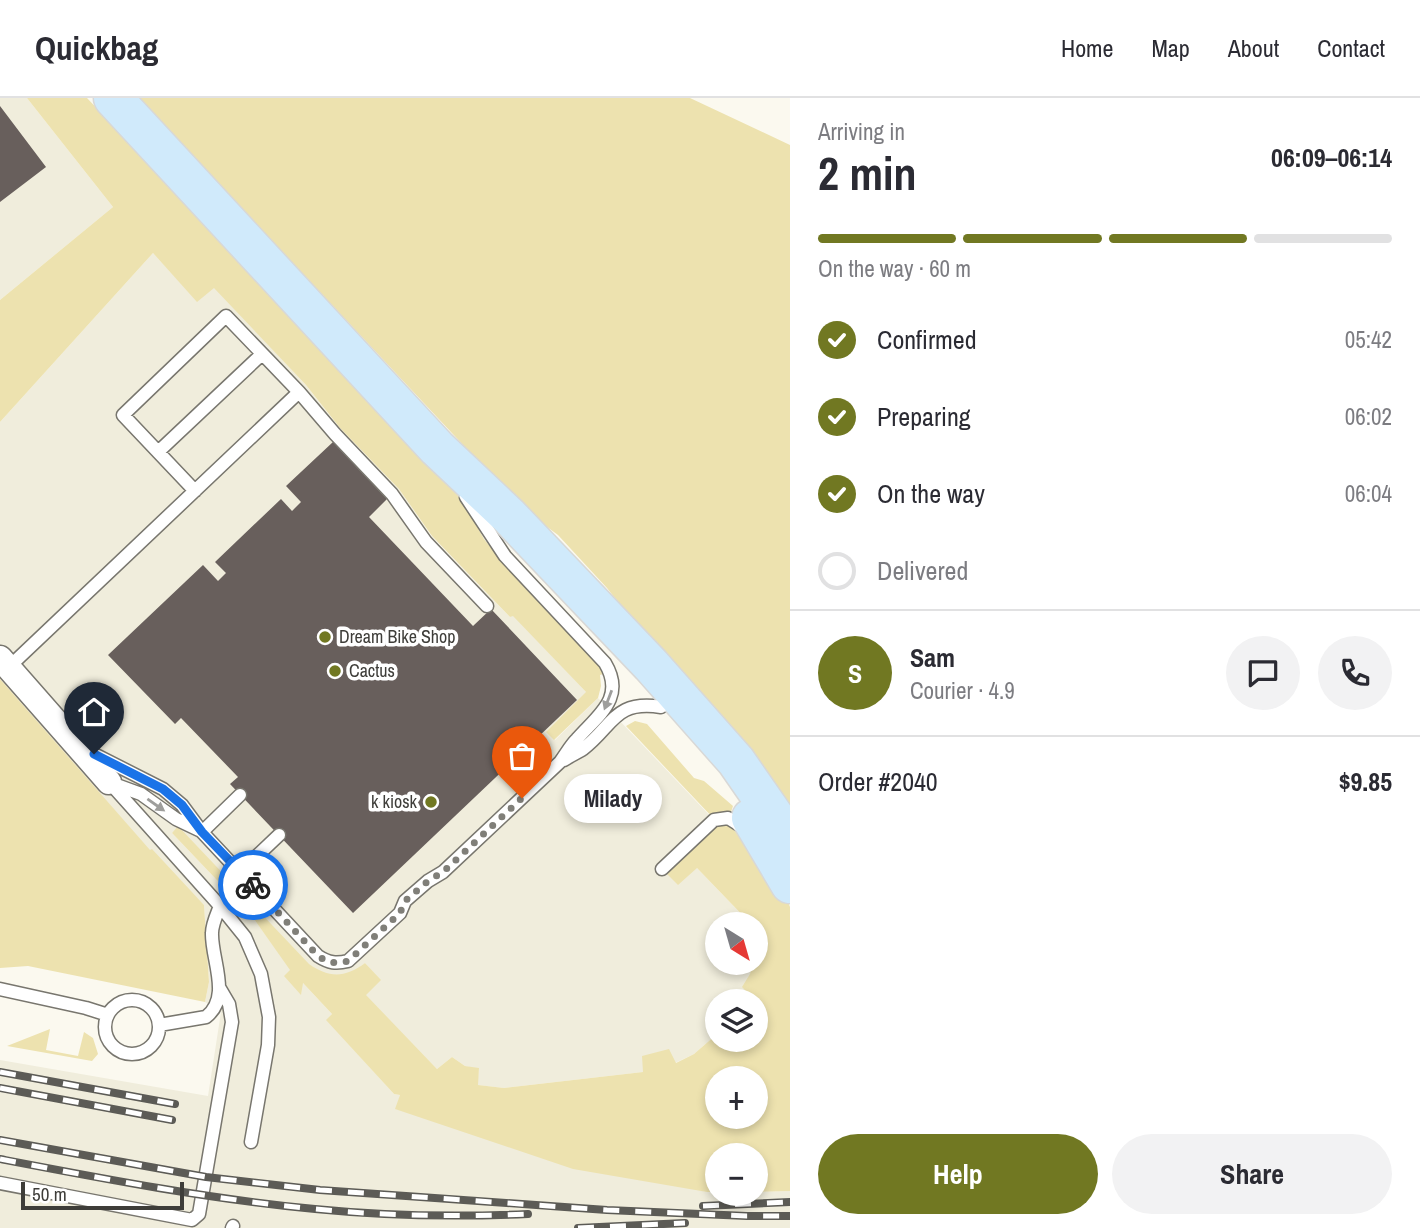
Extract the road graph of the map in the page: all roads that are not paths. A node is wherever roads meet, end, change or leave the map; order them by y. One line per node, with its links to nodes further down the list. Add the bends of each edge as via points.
1 (113, 98): 4 (main road)
2 (262, 354): 3 (lane); 5 (lane); 5 (lane, via 226,316 122,415)
3 (299, 393): 6 (lane); 7 (lane)
4 (437, 449): 9 (main road, via 513,549); 11 (lane, one-way to 11, via 505,556 612,675 605,710); 16 (main road, via 509,516 650,665 736,761)
5 (158, 452): 6 (lane)
6 (195, 491): 8 (lane)
7 (487, 606)
8 (4, 662): 10 (street)
9 (660, 707): 11 (lane, via 630,707 583,749); 16 (main road, via 689,721 765,816); 19 (main road, via 758,827)
10 (76, 745): 12 (street); 14 (lane, via 163,789)
11 (560, 762): 18 (lane, via 443,872 405,901 400,913 348,961 338,964 318,956)
12 (109, 782): 14 (lane, one-way to 14, via 141,794); 20 (lane)
13 (240, 795): 14 (lane)
14 (202, 832): 18 (lane)
15 (279, 835): 18 (lane)
16 (789, 838)
17 (662, 869): 19 (lane, via 715,820 729,818 751,835)
18 (240, 872)
19 (788, 890)
20 (220, 906): 21 (lane, via 212,932); 25 (lane, via 245,937 261,974 269,1017)
21 (219, 987): 24 (lane, via 206,1017); 26 (lane, via 232,1022 199,1214 192,1220)
22 (0, 989): 23 (lane)
23 (108, 1016): 24 (lane, via 120,1003 137,1001 152,1009); 24 (lane, via 109,1042 123,1053 149,1048)
24 (159, 1025)
25 (251, 1142)
26 (0, 1183)

